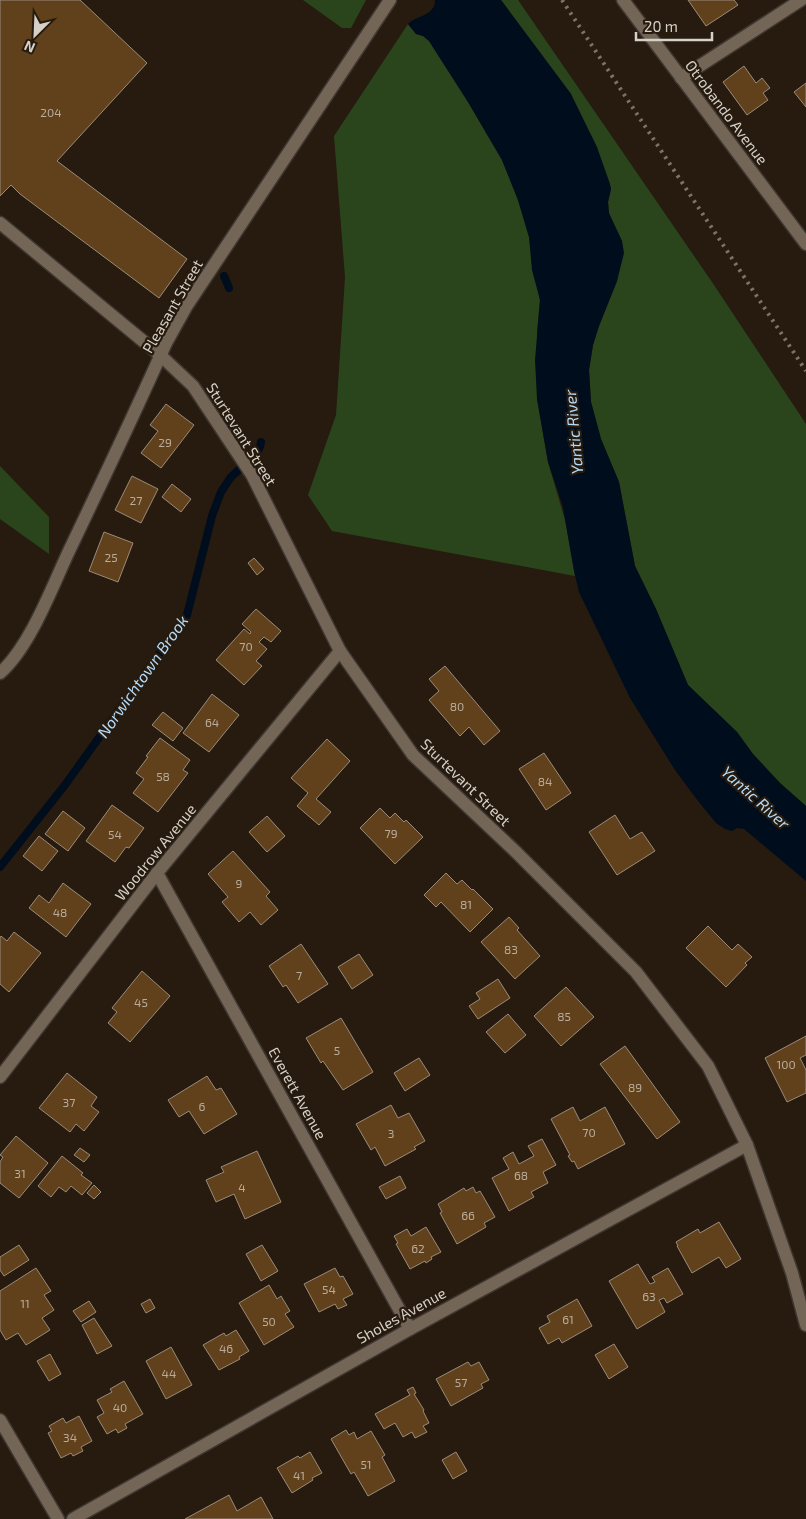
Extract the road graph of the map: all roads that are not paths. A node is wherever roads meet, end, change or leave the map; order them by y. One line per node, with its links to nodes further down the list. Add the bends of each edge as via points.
1 (390, 0): 7 (street, Pleasant Street, via 186,307)
2 (622, 0): 4 (street, Otrobando Avenue)
3 (801, 0): 4 (street)
4 (681, 78): 6 (street, Otrobando Avenue)
5 (0, 223): 7 (street, Sturtevant Street)
6 (806, 244)
7 (160, 355): 8 (street, Sturtevant Street, via 193,386 252,475); 9 (street, Pleasant Street, via 46,601 22,646)
8 (340, 651): 10 (street, Woodrow Avenue); 12 (street, Sturtevant Street, via 413,755 636,972 708,1066)
9 (0, 673)
10 (157, 873): 11 (street, Woodrow Avenue); 14 (street, Everett Avenue)
11 (0, 1077)
12 (747, 1145): 13 (street, Sturtevant Street, via 792,1272); 14 (street, Sholes Avenue)
13 (806, 1324)
14 (410, 1328): 17 (street, Sholes Avenue)
15 (0, 1420): 16 (street)
16 (58, 1519)
17 (73, 1519)

